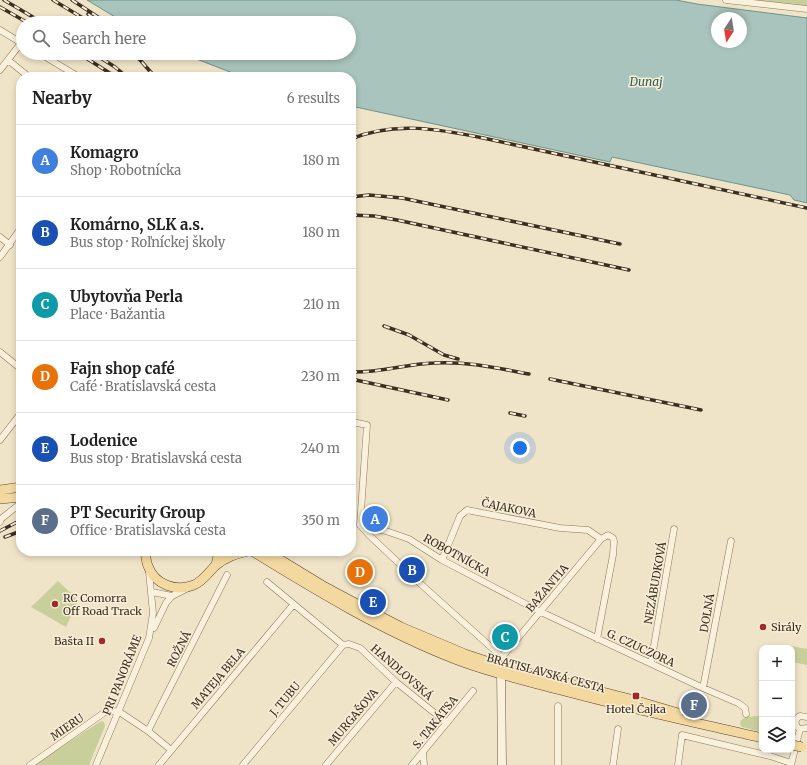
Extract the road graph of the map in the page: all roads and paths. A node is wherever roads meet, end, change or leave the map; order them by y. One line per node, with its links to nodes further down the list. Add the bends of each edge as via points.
1 (726, 0): 2 (street)
2 (807, 9)
3 (0, 30): 4 (street)
4 (16, 39)
5 (16, 50): 6 (street)
6 (8, 60): 8 (street); 9 (street)
7 (51, 60): 10 (street)
8 (0, 70)
9 (23, 72)
10 (71, 72)
11 (16, 236): 13 (street)
12 (0, 237): 13 (street)
13 (10, 245): 14 (street)
14 (0, 257)
15 (0, 352): 16 (street)
16 (16, 365)
17 (16, 419): 19 (street)
18 (356, 423): 26 (street, via 367,425)
19 (0, 440)
20 (16, 488): 21 (main road)
21 (0, 490)
22 (16, 497): 23 (main road)
23 (0, 499)
24 (16, 507): 25 (street)
25 (0, 522)
26 (360, 525): 35 (street, ROBOTNÍCKA, via 409,539); 50 (street)
27 (674, 529): 49 (street, NEZÁBUDKOVÁ)
28 (601, 539): 35 (street, ČAJAKOVA, via 588,530 560,528 467,510 460,516); 45 (street, BAŽANTIA); 47 (street, via 610,536 614,541)
29 (730, 541): 52 (street, DOLNÁ)
30 (146, 556): 37 (main road)
31 (218, 556): 36 (main road)
32 (232, 556): 36 (main road)
33 (260, 556): 50 (main road, BRATISLAVSKÁ CESTA, via 312,588 454,659)
34 (275, 556): 50 (main road, BRATISLAVSKÁ CESTA, via 401,627)
35 (442, 560): 45 (street, ROBOTNÍCKA)
36 (216, 565): 40 (main road)
37 (148, 567): 41 (main road, via 158,580); 42 (street, PRI PANORÁME)
38 (227, 575): 62 (street, ROŽNÁ)
39 (267, 582): 44 (street, HANDLOVSKÁ)
40 (195, 584): 41 (main road, via 181,588); 43 (street)
41 (167, 586): 42 (street)
42 (152, 592): 43 (street); 46 (street, PRI PANORÁME, via 153,613)
43 (172, 596): 46 (street, via 161,611)
44 (293, 605): 48 (street, HANDLOVSKÁ); 64 (street, MATEJA BELA)
45 (541, 612): 47 (street, G. CZUCZORA); 50 (street, BAŽANTIA)
46 (149, 638): 55 (street, PRI PANORÁME)
47 (597, 639): 49 (street, G. CZUCZORA)
48 (343, 645): 51 (street, HANDLOVSKÁ, via 349,644 360,648); 70 (street, J. TUBU)
49 (651, 663): 52 (street, G. CZUCZORA)
50 (501, 666): 63 (main road, BRATISLAVSKÁ CESTA, via 634,700); 74 (main road)
51 (396, 682): 58 (street, HANDLOVSKÁ); 71 (street, MURGAŠOVA)
52 (703, 688): 56 (street, G. CZUCZORA, via 745,708)
53 (473, 691): 58 (street, S. TAKÁTSA)
54 (558, 706): 75 (street)
55 (118, 711): 62 (street); 67 (street, MIERU, via 105,712); 68 (street, PRI PANORÁME)
56 (746, 714)
57 (807, 716): 61 (street, via 801,715 796,720 796,725)
58 (447, 723): 65 (street, S. TAKÁTSA)
59 (807, 728): 61 (street)
60 (618, 729): 76 (street)
61 (800, 729): 66 (street)
62 (148, 731): 64 (street)
63 (759, 736)
64 (171, 750): 69 (street, MATEJA BELA)
65 (423, 752): 72 (street, S. TAKÁTSA); 73 (street)
66 (791, 764): 77 (street, via 770,756 682,735)
67 (30, 765)
68 (96, 765)
69 (159, 765)
70 (243, 765)
71 (326, 765)
72 (412, 765)
73 (424, 765)
74 (502, 765)
75 (558, 765)
76 (613, 765)
77 (678, 765)

